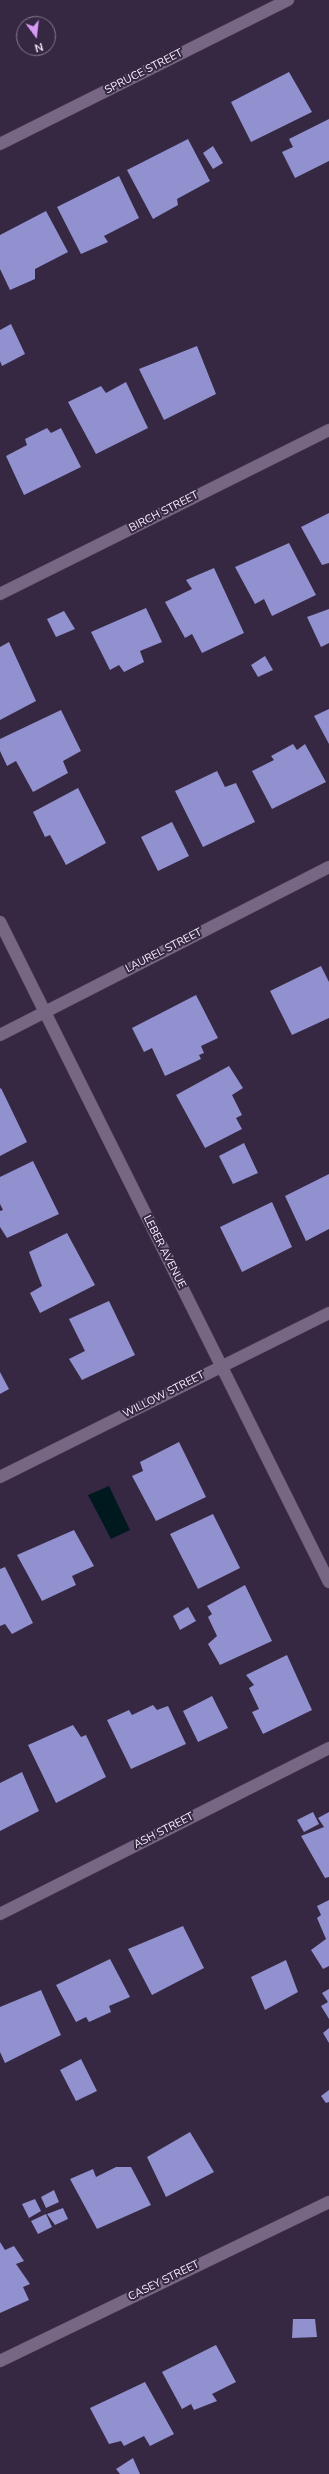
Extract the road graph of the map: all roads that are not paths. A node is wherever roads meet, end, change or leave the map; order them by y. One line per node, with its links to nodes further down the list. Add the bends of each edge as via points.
1 (288, 0): 2 (street, SPRUCE STREET)
2 (0, 144)
3 (329, 430): 4 (street, BIRCH STREET)
4 (0, 594)
5 (329, 867): 7 (street, LAUREL STREET)
6 (0, 922): 7 (street, LEBER AVENUE)
7 (44, 1012): 8 (street, LAUREL STREET); 10 (street, LEBER AVENUE)
8 (0, 1035)
9 (329, 1313): 10 (street, WILLOW STREET)
10 (221, 1366): 11 (street, WILLOW STREET); 12 (street, LEBER AVENUE)
11 (0, 1477)
12 (329, 1582)
13 (329, 1748): 14 (street, ASH STREET)
14 (0, 1914)
15 (329, 2202): 16 (street, CASEY STREET)
16 (0, 2361)

